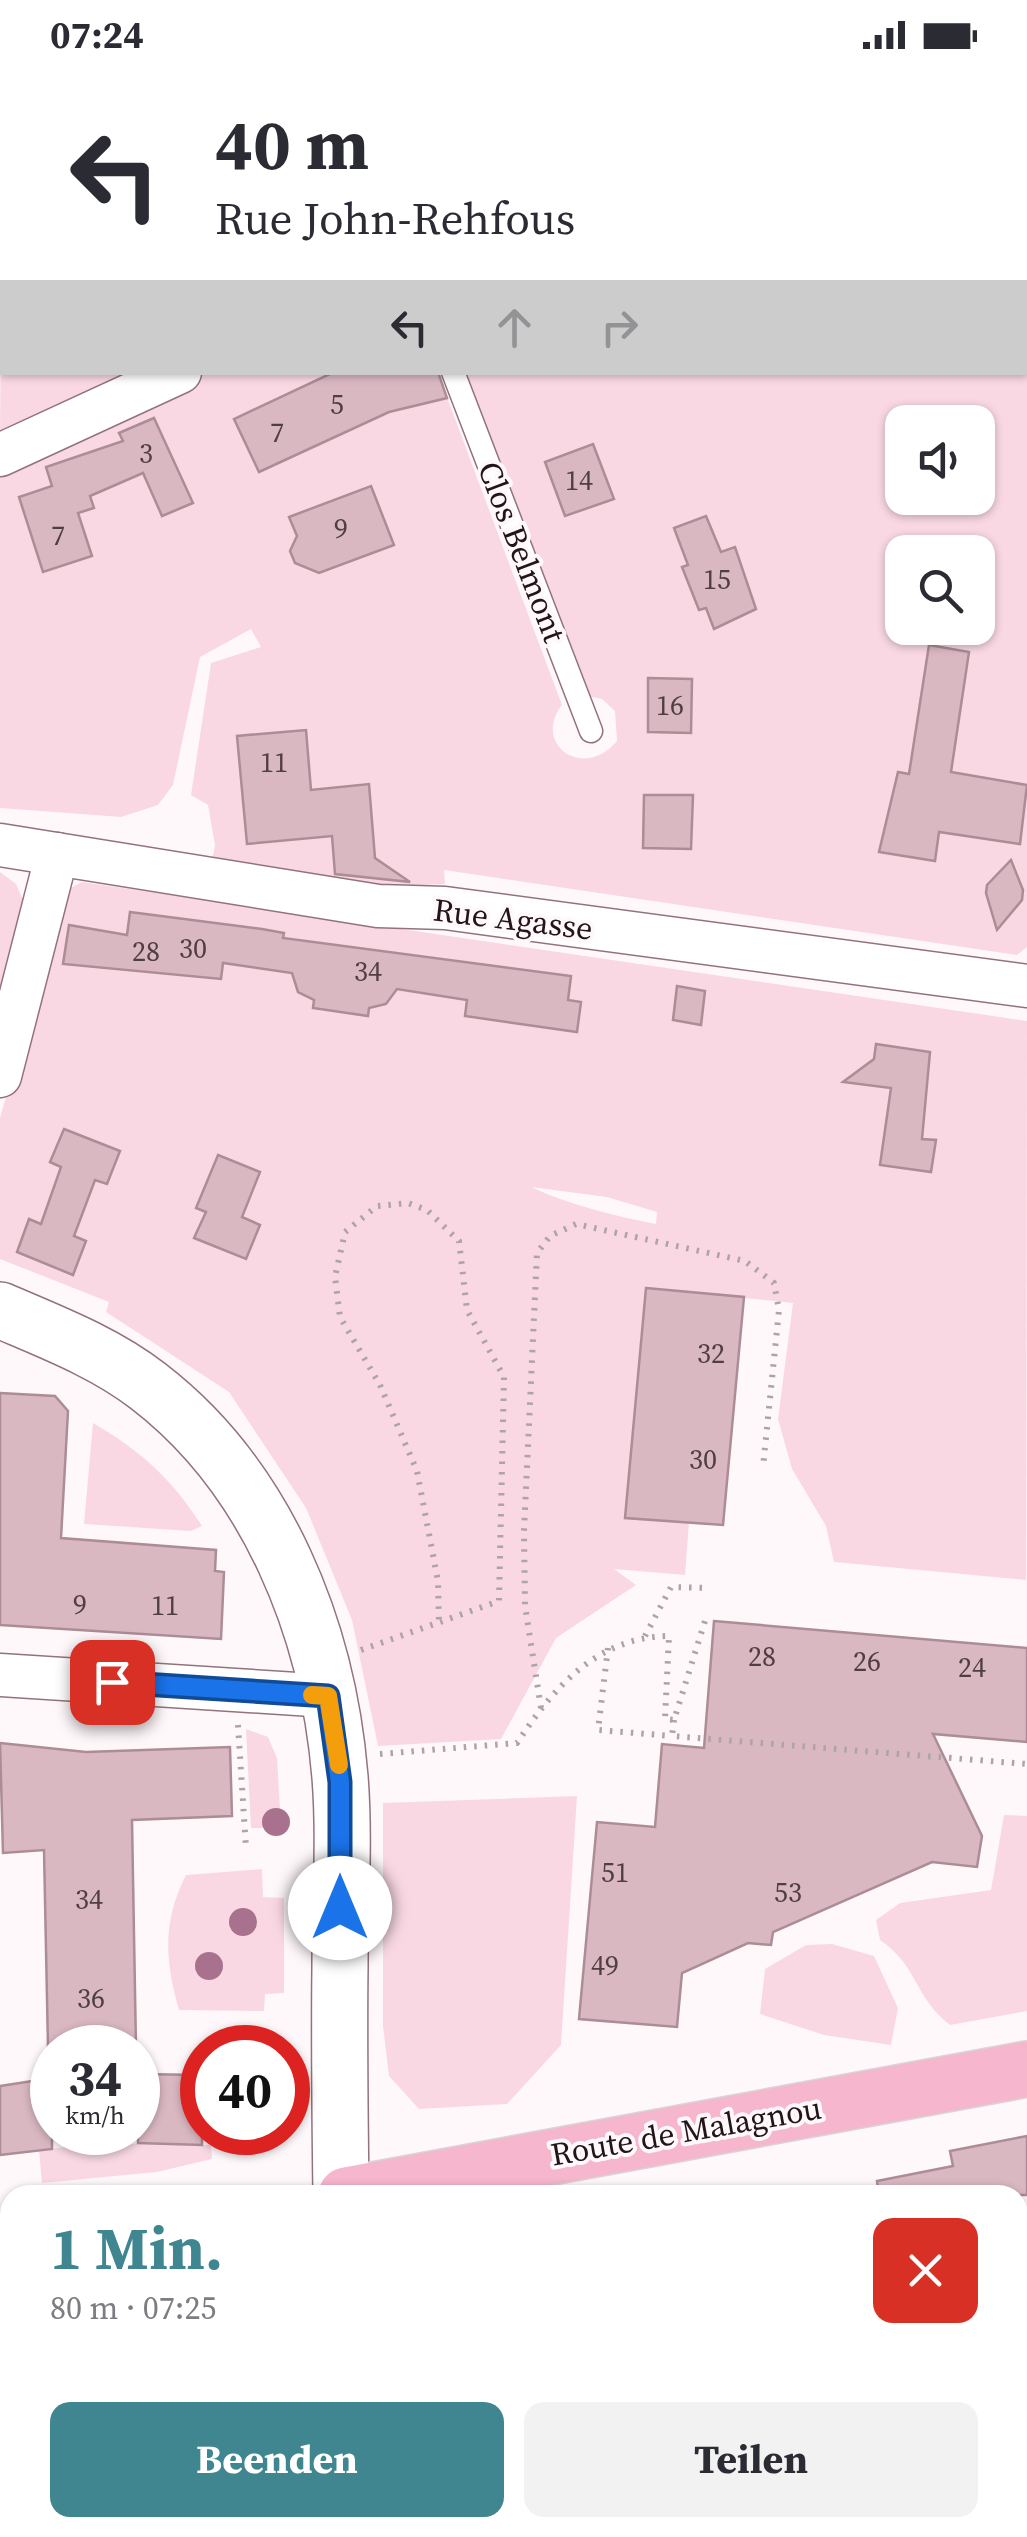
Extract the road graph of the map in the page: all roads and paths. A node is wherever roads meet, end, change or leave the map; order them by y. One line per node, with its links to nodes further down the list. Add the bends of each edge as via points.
1 (173, 375): 3 (street)
2 (454, 375): 4 (lane, Clos Belmont)
3 (0, 455)
4 (591, 732)
5 (0, 845): 6 (street, Rue Agasse)
6 (57, 854): 7 (street, Rue Agasse, via 378,906 445,908); 8 (street)
7 (1027, 986)
8 (0, 1076)
9 (0, 1310): 16 (street, via 92,1350 147,1385 220,1456 252,1496)
10 (763, 1468): 18 (path, via 778,1310 774,1283 744,1260 626,1234 576,1224 550,1236 537,1253 524,1531)
11 (708, 1588): 14 (path, via 671,1586)
12 (704, 1621): 20 (path)
13 (439, 1625): 13 (path, via 418,1471 380,1385 340,1318 335,1277 345,1232 377,1206 408,1203 426,1210 459,1241 467,1310 504,1377 498,1602); 16 (path)
14 (645, 1636): 15 (path); 20 (path, via 669,1636 665,1719)
15 (608, 1648): 18 (path); 21 (path, via 598,1730)
16 (339, 1674): 17 (street); 26 (street)
17 (0, 1675)
18 (540, 1708): 22 (path, via 517,1742)
19 (238, 1716): 24 (path)
20 (674, 1720): 21 (path)
21 (672, 1736): 23 (path)
22 (368, 1755)
23 (1027, 1764)
24 (246, 1848)
25 (1027, 2069): 27 (main road, Route de Malagnou)
26 (343, 2185)
27 (397, 2185)

